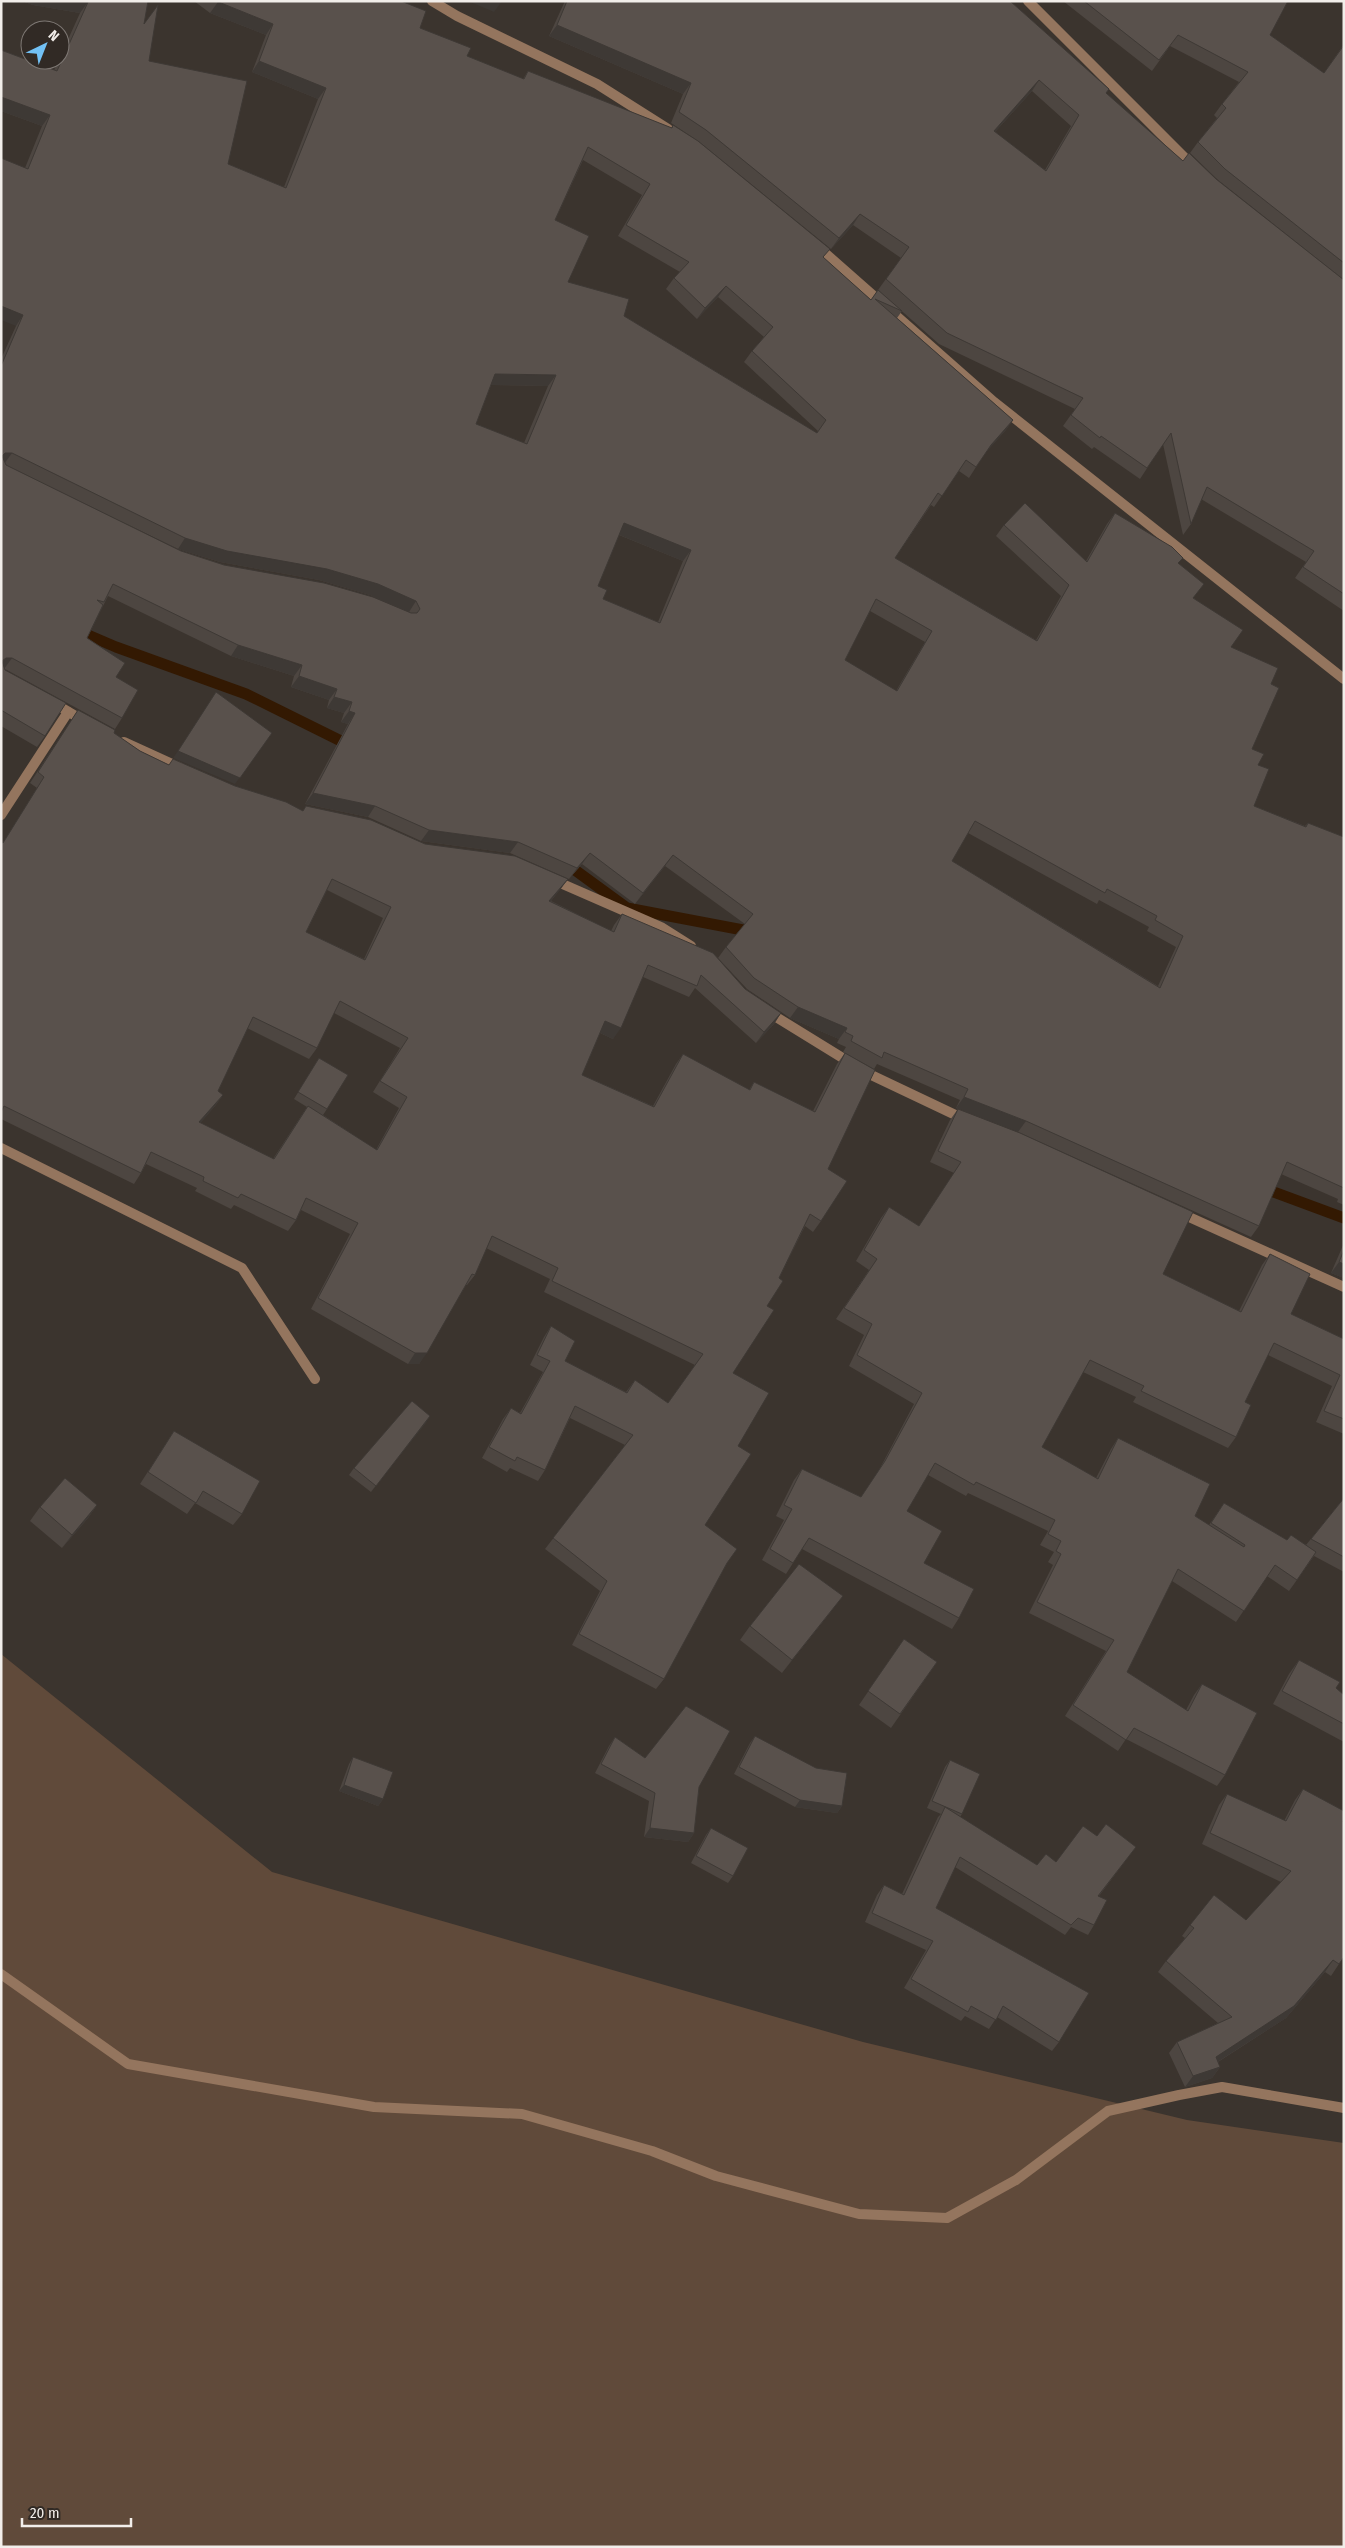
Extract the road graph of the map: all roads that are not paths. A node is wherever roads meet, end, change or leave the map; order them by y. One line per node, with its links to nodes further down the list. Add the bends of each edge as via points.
1 (432, 1): 3 (street, via 597,84)
2 (1028, 1): 4 (street)
3 (678, 135)
4 (1199, 172)
5 (806, 237): 6 (street, via 994,402)
6 (1344, 679)
7 (41, 696): 8 (street)
8 (68, 712): 9 (street); 12 (street)
9 (94, 726)
10 (111, 735): 11 (street)
11 (188, 771)
12 (1, 815)
13 (545, 876): 14 (street, via 661,927)
14 (699, 951)
15 (757, 1005): 16 (street, via 867,1073)
16 (980, 1125)
17 (1, 1148): 20 (street, via 242,1268)
18 (1164, 1206): 19 (street)
19 (1344, 1287)
20 (315, 1379)
21 (1, 1974): 22 (street, via 128,2064 374,2107 522,2114 652,2151 716,2176 859,2214 947,2218 1016,2180 1108,2111 1179,2095 1222,2087)
22 (1344, 2108)

